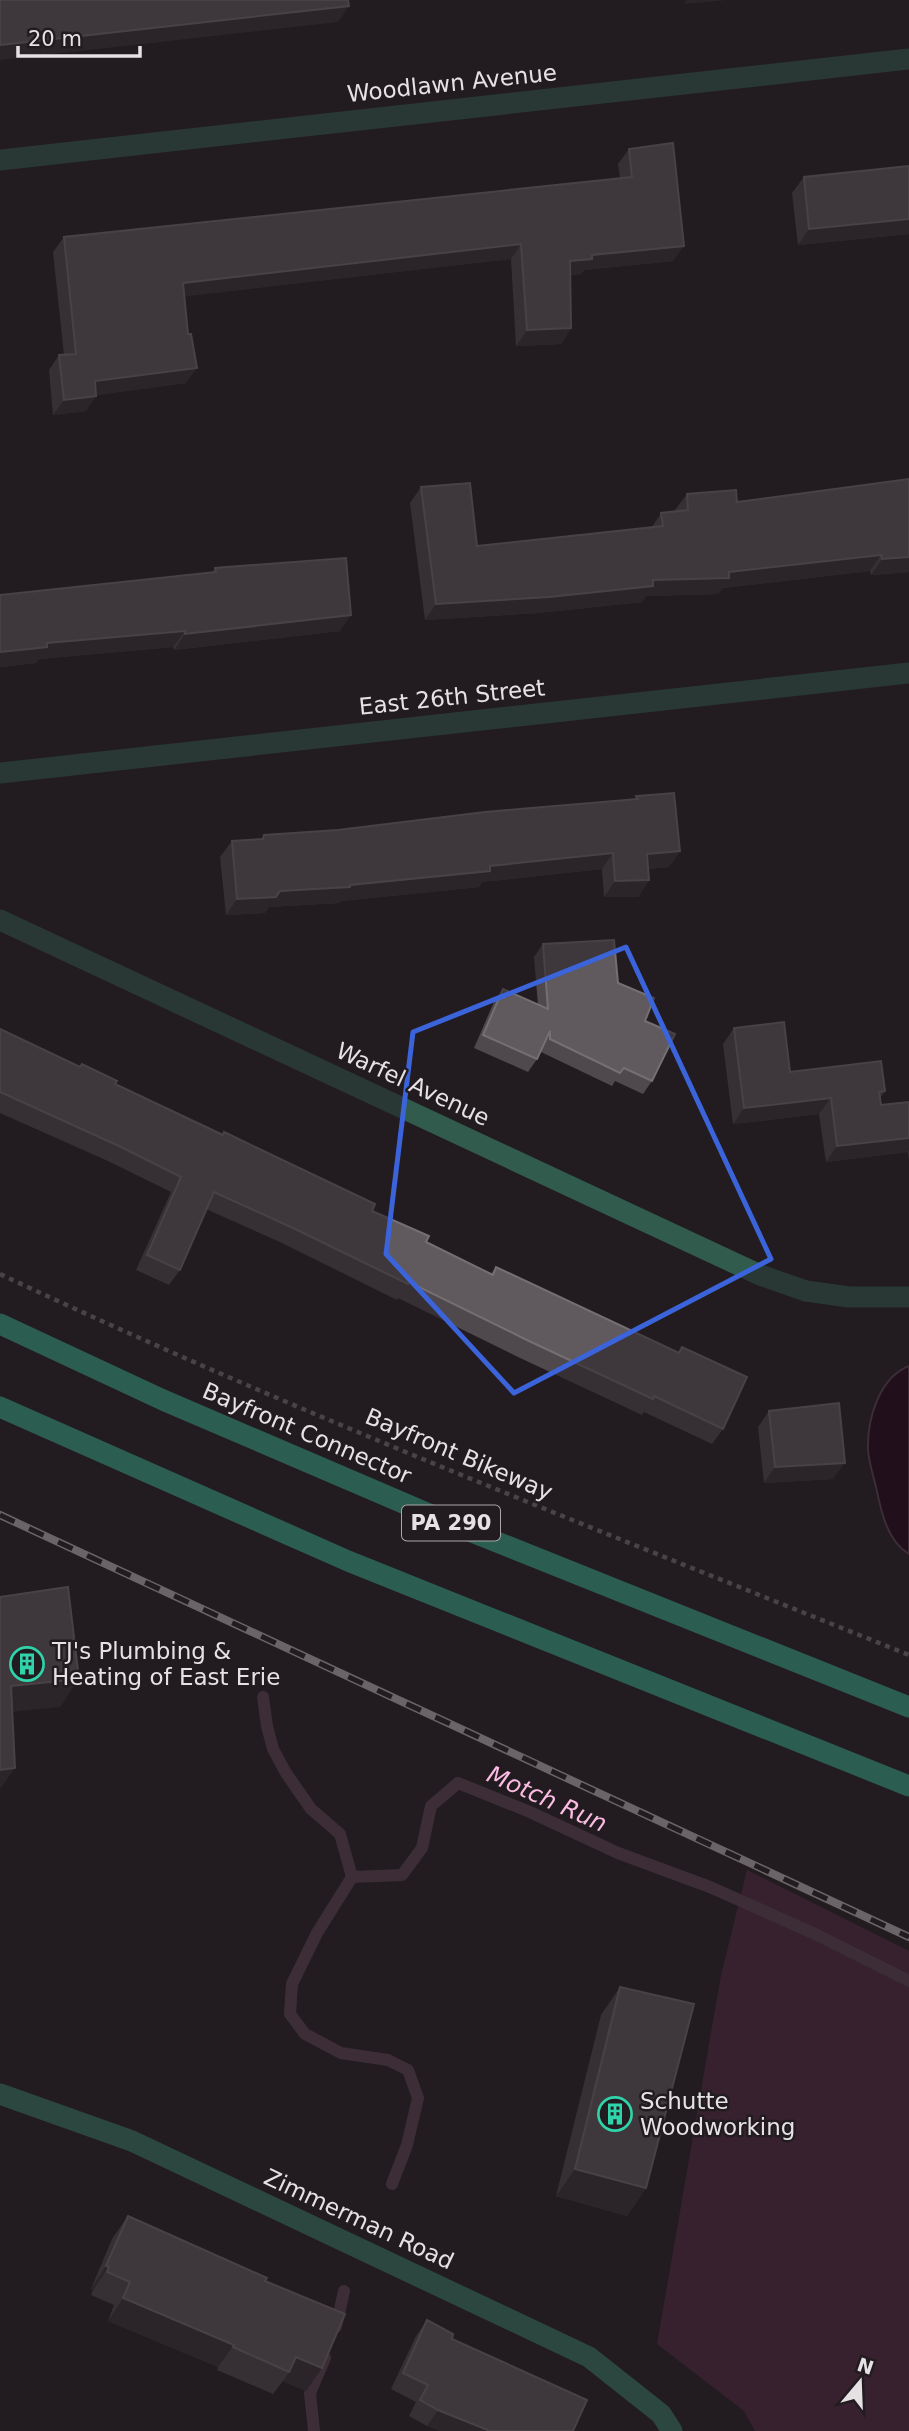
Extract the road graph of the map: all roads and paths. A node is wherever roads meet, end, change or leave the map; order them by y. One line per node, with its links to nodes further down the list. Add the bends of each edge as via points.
1 (909, 59): 2 (street, Woodlawn Avenue)
2 (0, 160)
3 (909, 673): 4 (street, East 26th Street)
4 (0, 774)
5 (0, 920): 7 (street, Warfel Avenue, via 747,1270 806,1291)
6 (0, 1274): 10 (path, Bayfront Bikeway, via 471,1479)
7 (909, 1297)
8 (0, 1324): 11 (highway, Bayfront Connector / PA 290, via 163,1400 452,1524)
9 (0, 1407): 12 (highway, via 348,1561)
10 (909, 1655)
11 (909, 1707)
12 (909, 1786)
13 (0, 2094): 14 (street, Zimmerman Road, via 132,2141 589,2357 661,2414)
14 (672, 2431)

